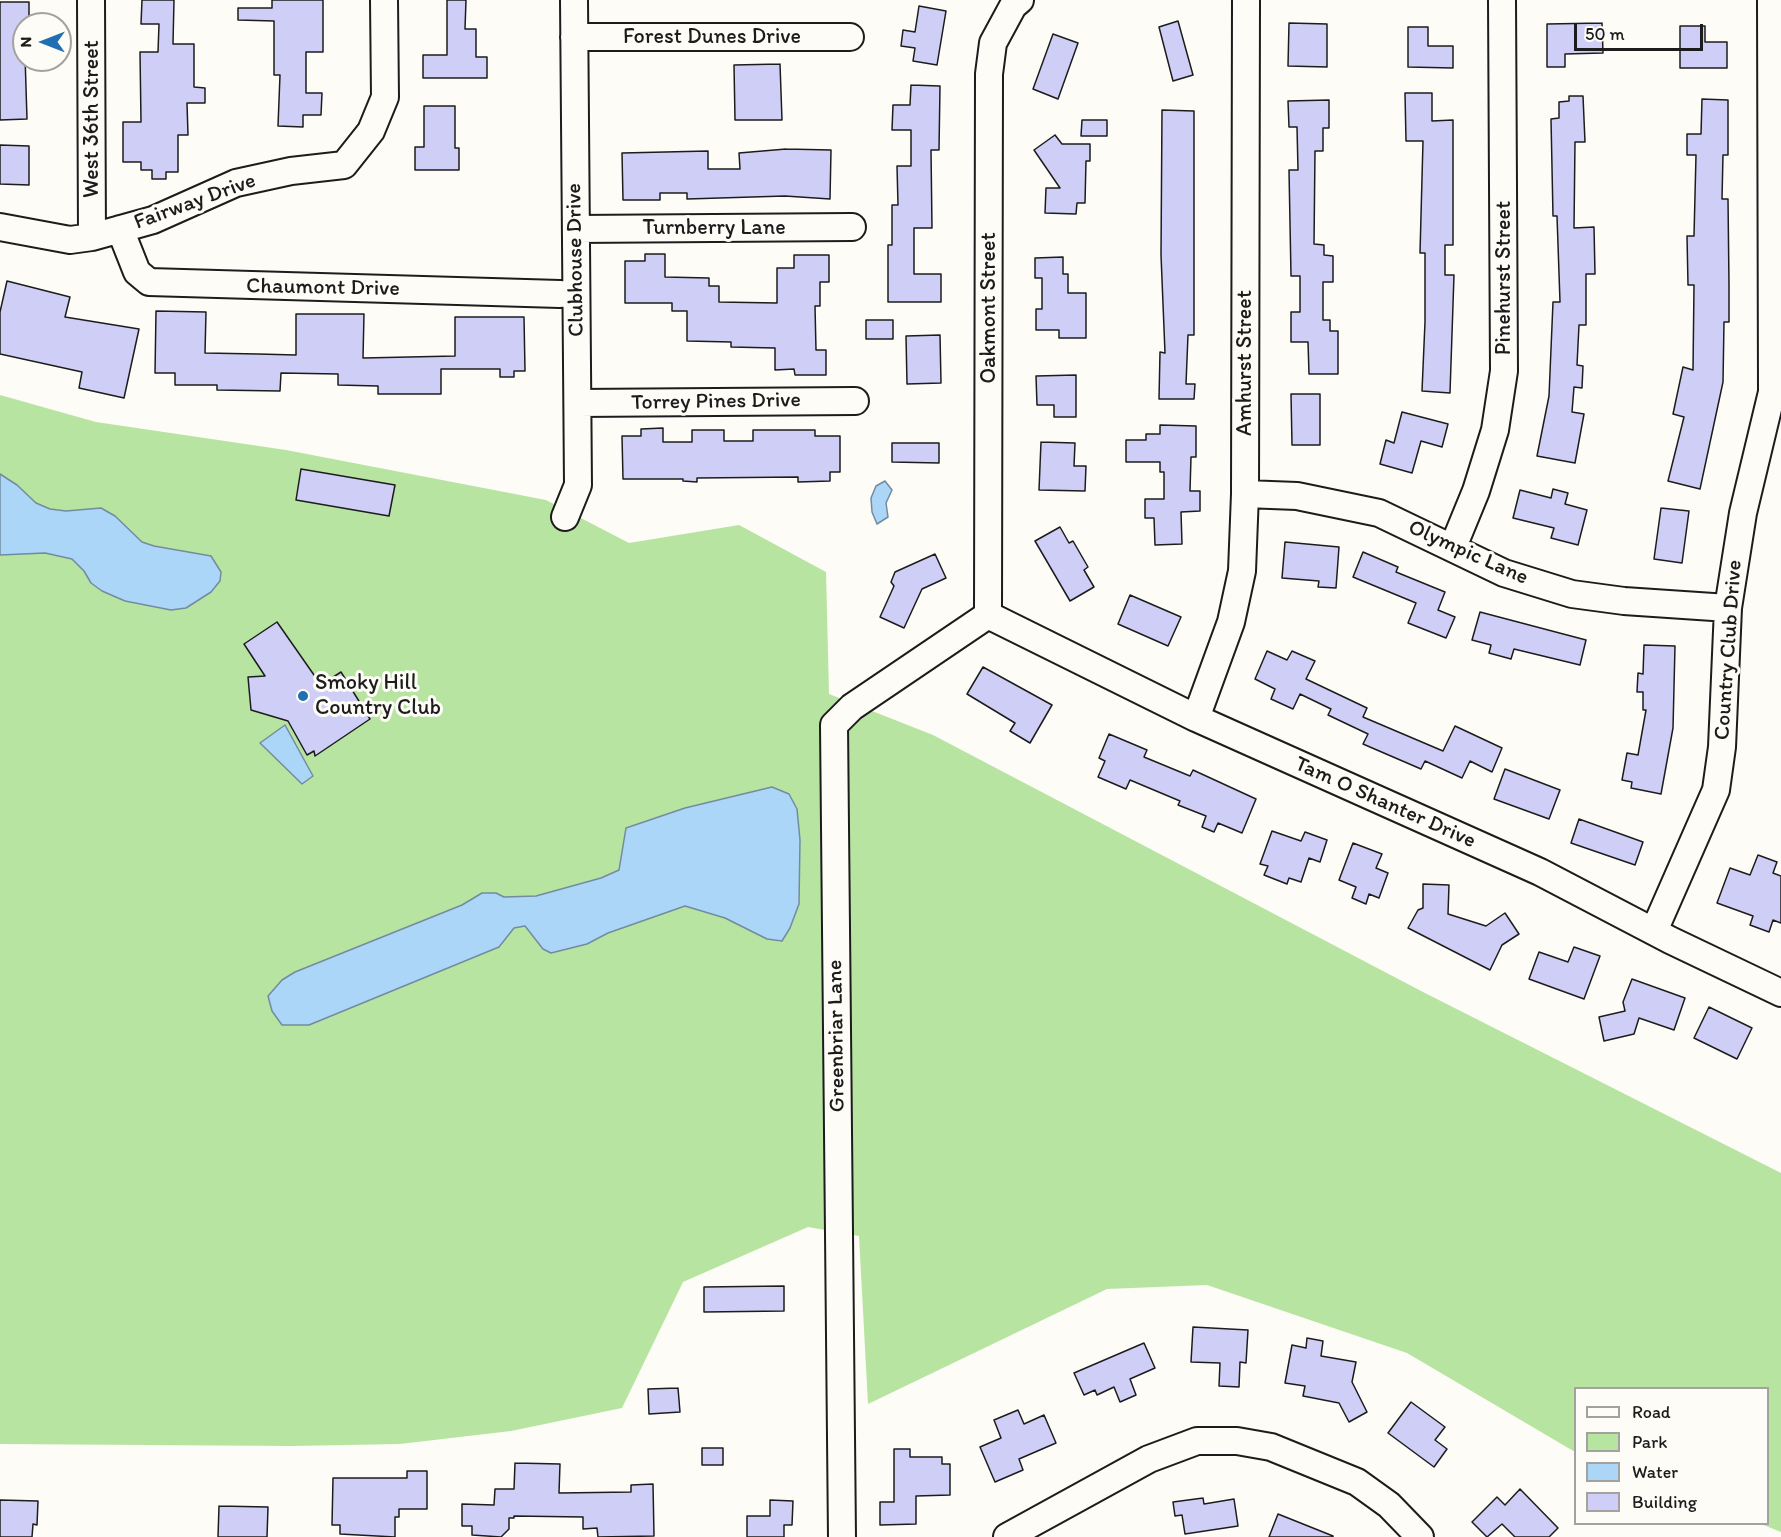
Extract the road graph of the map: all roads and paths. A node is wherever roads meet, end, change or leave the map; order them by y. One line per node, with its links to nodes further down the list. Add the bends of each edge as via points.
1 (91, 0): 14 (street, West 36th Street)
2 (384, 0): 12 (street, Fairway Drive, via 385,97 371,131 344,165 236,183 153,220)
3 (574, 0): 8 (street, Clubhouse Drive)
4 (1246, 0): 19 (street, Amhurst Street)
5 (1502, 0): 21 (street, Pinehurst Street, via 1504,370 1495,430)
6 (1771, 0): 16 (street, Country Club Drive)
7 (1017, 3): 23 (street, Oakmont Street, via 993,43 989,74)
8 (574, 37): 9 (street, Forest Dunes Drive); 13 (street, Clubhouse Drive)
9 (850, 37)
10 (0, 227): 14 (street, via 70,240)
11 (852, 227): 13 (street, Turnberry Lane)
12 (120, 229): 14 (street, Fairway Drive); 15 (street, Chaumont Drive, via 137,272 149,282)
13 (576, 229): 18 (street, Clubhouse Drive)
14 (92, 237)
15 (560, 294)
16 (1776, 339): 22 (street, Country Club Drive, via 1772,392 1743,513)
17 (855, 400): 18 (street, Torrey Pines Drive)
18 (578, 403): 20 (street, Clubhouse Drive, via 578,484)
19 (1245, 494): 21 (street, Olympic Lane, via 1297,496 1379,513); 24 (street, Amhurst Street, via 1242,571 1231,622)
20 (565, 517)
21 (1453, 547): 22 (street, Olympic Lane, via 1504,573 1572,594)
22 (1728, 608): 25 (street, Country Club Drive, via 1722,747 1716,790)
23 (988, 615): 24 (street, Tam O Shanter Drive); 27 (street, Greenbriar Lane, via 852,707 834,726)
24 (1196, 718): 25 (street, Tam O Shanter Drive, via 1540,872)
25 (1654, 931): 26 (street, Tam O Shanter Drive)
26 (1781, 993)
27 (842, 1537)
28 (1007, 1537): 29 (street, via 1149,1460 1197,1441 1237,1441 1270,1447 1358,1482 1389,1505)
29 (1420, 1537)

